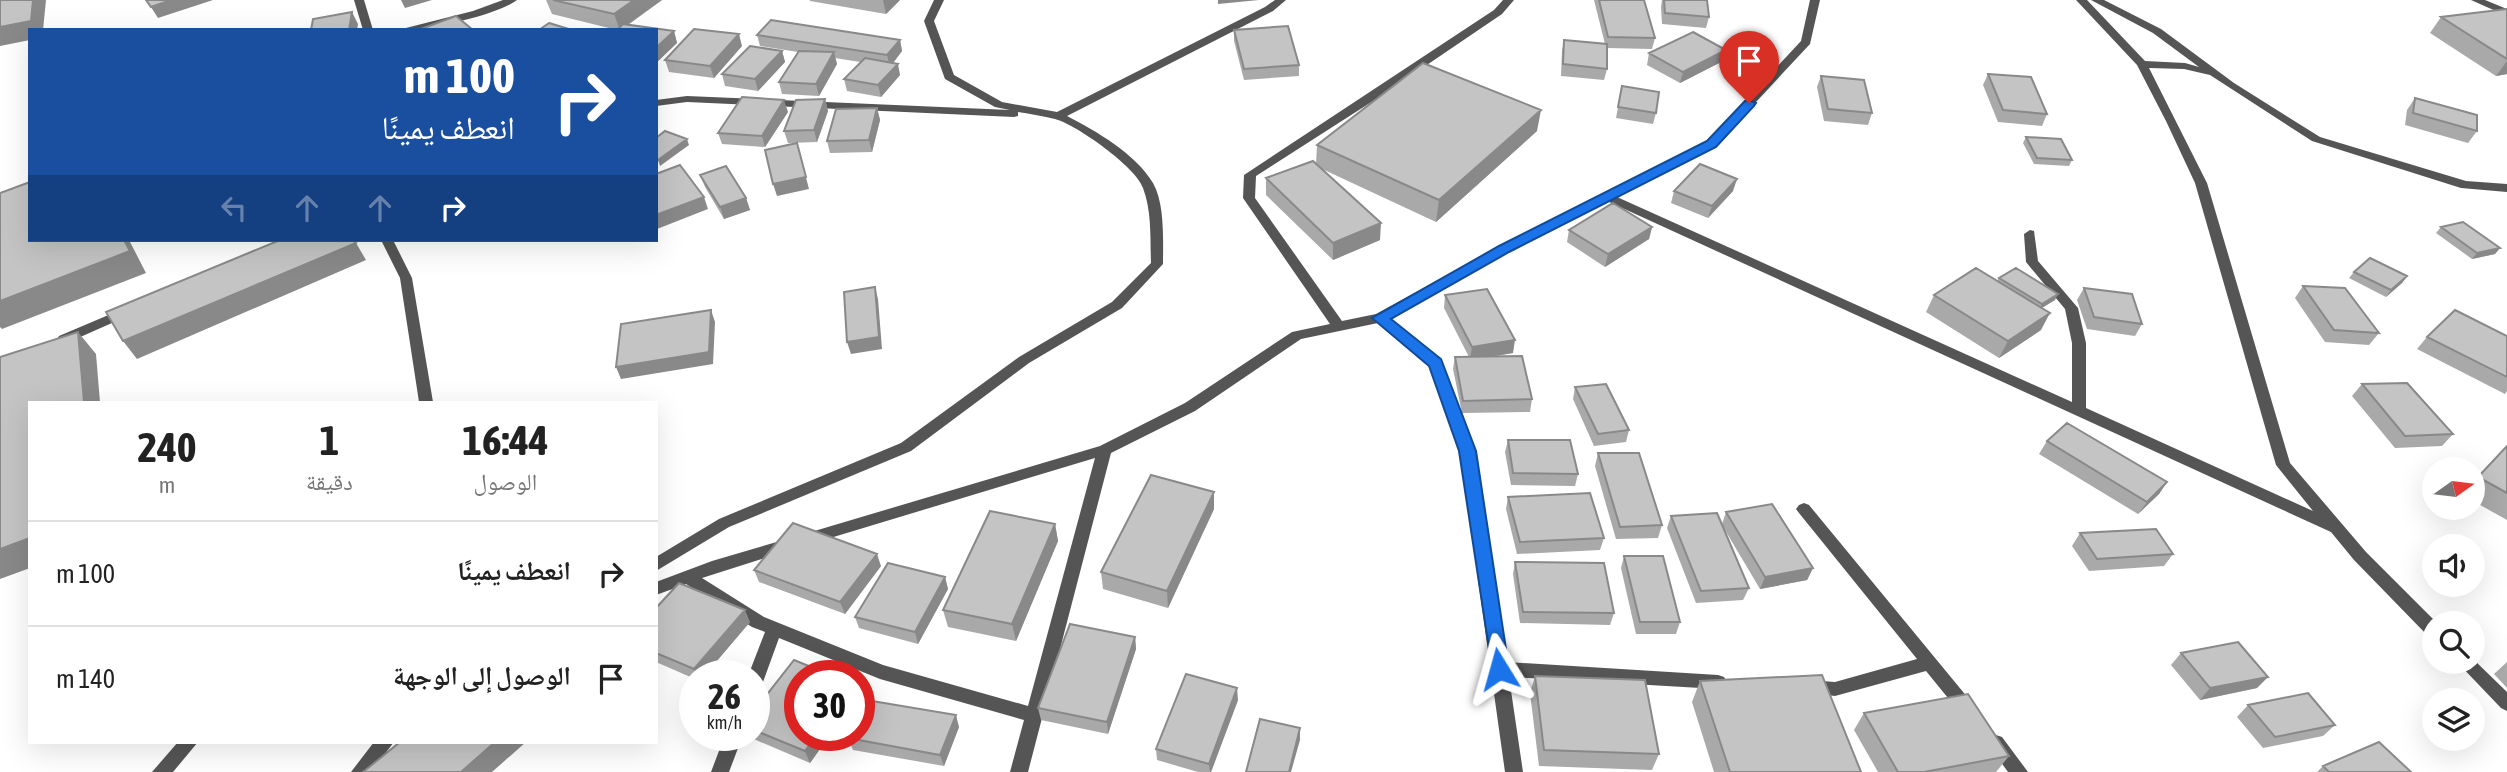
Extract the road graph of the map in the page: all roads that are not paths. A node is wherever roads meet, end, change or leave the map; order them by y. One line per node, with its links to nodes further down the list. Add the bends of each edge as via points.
1 (359, 0): 11 (street)
2 (513, 0): 12 (street)
3 (939, 0): 16 (street, via 929,21 948,77 999,105)
4 (1281, 0): 16 (street)
5 (1509, 0): 23 (street, via 1383,90 1250,175 1250,198)
6 (1815, 0): 18 (street, via 1806,43 1712,144)
7 (2081, 0): 13 (street)
8 (2096, 0): 14 (street, via 2157,31)
9 (2476, 0): 10 (street)
10 (2507, 13)
11 (367, 28)
12 (411, 28)
13 (2142, 64): 14 (street, via 2185,66); 29 (street, via 2201,183 2283,465)
14 (2215, 75): 17 (street, via 2316,139 2465,185)
15 (658, 103): 16 (street, via 687,99)
16 (1058, 116): 30 (street, via 1096,135 1148,184 1156,215 1157,264 1117,306 1024,360 906,447 724,523)
17 (2507, 188)
18 (1608, 197): 22 (street); 26 (street)
19 (2030, 234): 26 (street, via 2032,262 2071,308 2079,343)
20 (388, 242): 25 (street, via 406,278)
21 (139, 305): 24 (street)
22 (1380, 318): 23 (street); 37 (street, via 1436,363 1467,451)
23 (1339, 327): 27 (street, via 1297,335 1190,407)
24 (51, 345)
25 (426, 401)
26 (2079, 411): 29 (street)
27 (1105, 450): 31 (street); 42 (street)
28 (1804, 509): 36 (street)
29 (2336, 528): 33 (street)
30 (658, 564)
31 (688, 577): 32 (street); 34 (street)
32 (658, 588)
33 (2422, 619)
34 (774, 629): 35 (street); 42 (street, via 880,673)
35 (762, 660)
36 (1930, 663): 40 (street, via 1835,689); 51 (street)
37 (1499, 669): 39 (street); 50 (street)
38 (2477, 674): 41 (street)
39 (1741, 683)
40 (1795, 687)
41 (2507, 703)
42 (1035, 716): 49 (street)
43 (187, 744): 46 (street)
44 (383, 744): 47 (street)
45 (728, 751): 48 (street)
46 (161, 772)
47 (360, 772)
48 (720, 772)
49 (1019, 772)
50 (1514, 772)
51 (2019, 772)

